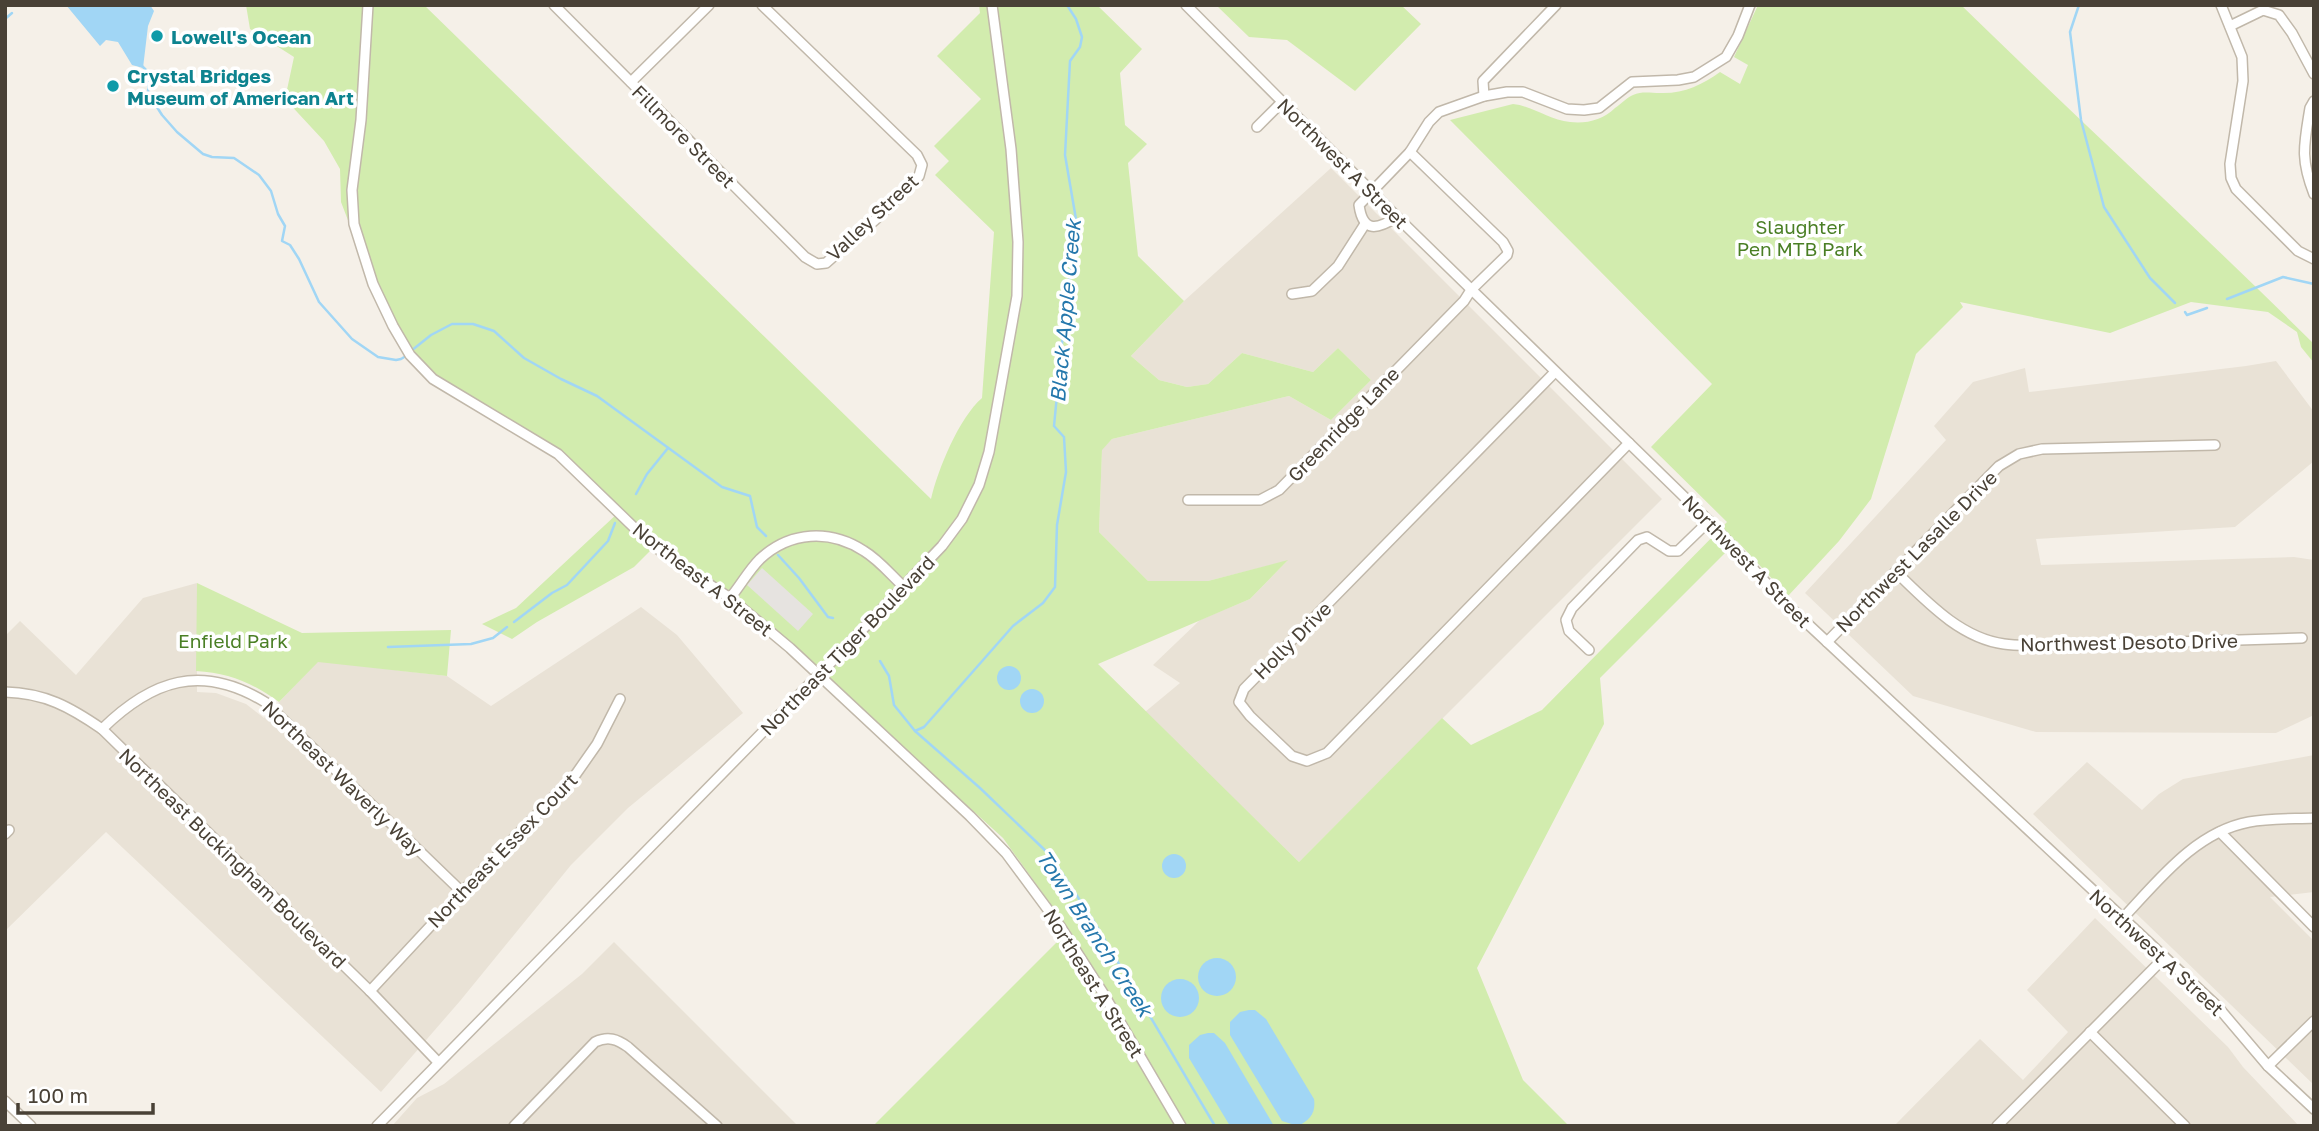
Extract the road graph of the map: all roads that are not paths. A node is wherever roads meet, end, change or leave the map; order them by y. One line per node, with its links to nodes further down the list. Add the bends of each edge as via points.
1 (368, 5): 33 (street, Northeast A Street, via 352,190 354,225 373,284 403,344 433,379 558,454 648,541)
2 (554, 5): 12 (street, Fillmore Street)
3 (709, 5): 12 (street)
4 (762, 5): 23 (street, Valley Street, via 917,155 922,165 919,176 875,220 826,263)
5 (992, 5): 32 (street, Northeast Tiger Boulevard, via 1011,149 1017,296 979,485 943,546)
6 (1186, 5): 15 (street, Northwest A Street)
7 (1556, 5): 13 (street, via 1483,81)
8 (1750, 5): 13 (street, via 1726,57 1694,76 1632,82 1599,108 1584,110 1567,109 1523,92)
9 (2221, 5): 10 (street)
10 (2230, 26): 11 (street, via 2263,10 2279,15); 22 (street, via 2242,57 2243,81 2231,178 2236,189 2298,251)
11 (2314, 74)
12 (631, 82): 23 (street, Fillmore Street)
13 (1484, 96): 17 (street, via 1439,112)
14 (2314, 101): 19 (street, via 2304,157)
15 (1282, 102): 16 (street); 18 (street, Northwest A Street)
16 (1257, 127)
17 (1410, 152): 18 (street); 24 (street, Greenridge Lane, via 1506,246 1507,255)
18 (1371, 191): 20 (street, Northwest A Street); 21 (street, via 1359,205)
19 (2314, 194)
20 (1397, 217): 21 (street, via 1376,228); 24 (street, Northwest A Street)
21 (1365, 224): 25 (street, via 1338,266 1312,291)
22 (2314, 259)
23 (817, 264)
24 (1471, 289): 26 (street, Northwest A Street); 29 (street, Greenridge Lane, via 1279,490 1260,500)
25 (1292, 294)
26 (1555, 372): 27 (street, Northwest A Street); 27 (street, Holly Drive, via 1244,688 1239,702 1250,716 1292,756 1307,761 1327,753)
27 (1629, 443): 30 (street, Northwest A Street)
28 (2215, 445): 31 (street, Northwest Lasalle Drive, via 2042,449 2019,454 1999,466)
29 (1188, 500)
30 (1709, 521): 35 (street, Northwest A Street); 36 (street, via 1678,551 1669,551 1647,537 1638,540 1572,608 1566,620 1569,631)
31 (1896, 572): 34 (street, Northwest Desoto Drive, via 1945,617 2002,644); 35 (street, Northwest Lasalle Drive)
32 (904, 587): 33 (street, via 867,552 849,542 815,535 782,543 763,557); 49 (street, Northeast Tiger Boulevard, bridge)
33 (730, 598): 57 (street, Northeast A Street, via 790,648 1006,853 1103,993)
34 (2302, 638)
35 (1826, 642): 43 (street, Northwest A Street)
36 (1589, 650)
37 (5, 692): 39 (street, Northeast Buckingham Boulevard, via 51,699)
38 (620, 699): 42 (street, Northeast Essex Court, via 576,774)
39 (102, 729): 42 (street, Northeast Waverly Way, via 140,697 165,685 193,681 245,690 265,702); 46 (street, Northeast Buckingham Boulevard)
40 (2314, 818): 41 (street, via 2248,822)
41 (2220, 832): 43 (street, via 2190,849); 44 (street)
42 (462, 891): 46 (street, Northeast Essex Court)
43 (2122, 919): 45 (street, Northwest A Street)
44 (2314, 927)
45 (2164, 958): 48 (street); 50 (street, Northwest A Street, via 2217,1006)
46 (370, 991): 49 (street, Northeast Buckingham Boulevard)
47 (2314, 1021): 50 (street)
48 (2090, 1032): 58 (street); 59 (street)
49 (439, 1062): 54 (street, Northeast Tiger Boulevard)
50 (2268, 1066): 52 (street, Northwest A Street)
51 (5, 1101): 53 (street)
52 (2314, 1110)
53 (31, 1126)
54 (377, 1126)
55 (514, 1126): 56 (street, via 595,1042 608,1038 628,1047)
56 (717, 1126)
57 (1181, 1126)
58 (1997, 1126)
59 (2185, 1126)

